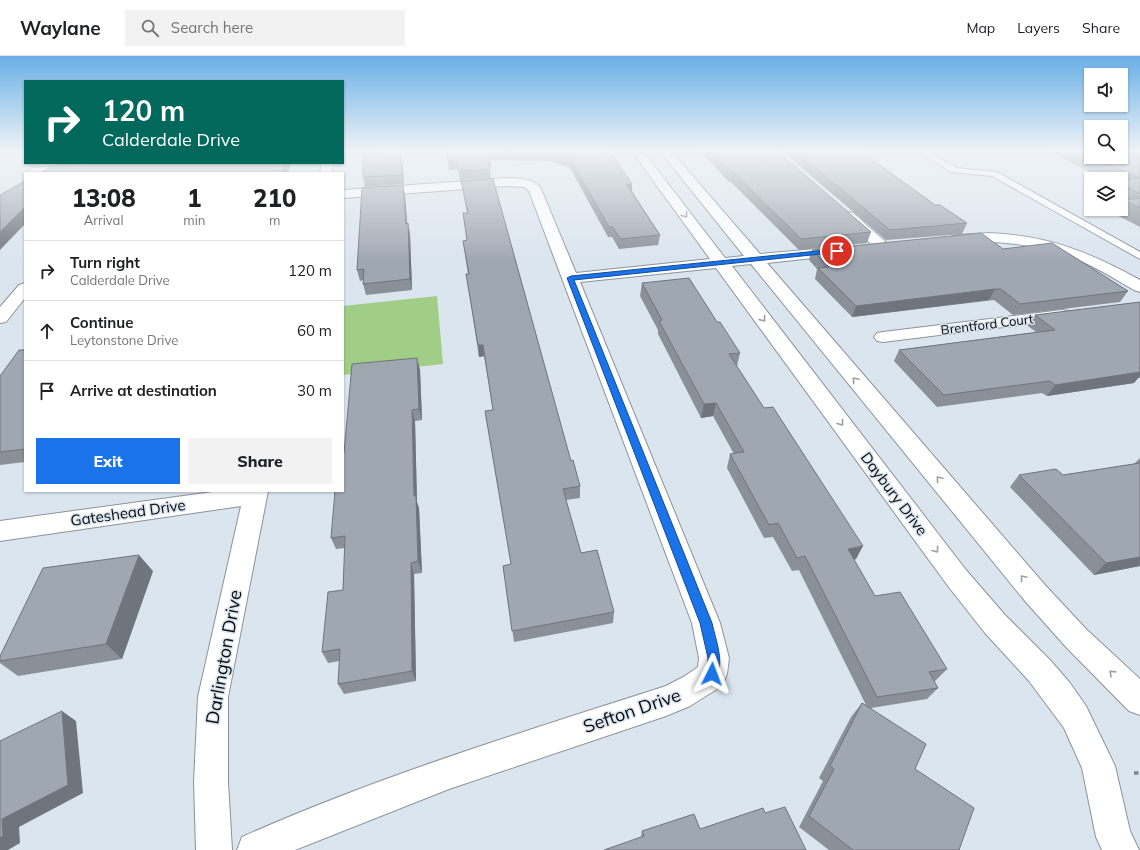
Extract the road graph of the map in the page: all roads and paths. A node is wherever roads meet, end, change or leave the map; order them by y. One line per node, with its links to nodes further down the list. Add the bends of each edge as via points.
1 (432, 187): 6 (street, Sefton Drive)
2 (532, 187): 14 (street, Sefton Drive, via 537,193)
3 (664, 187): 13 (street, Daybury Drive, one-way to 13)
4 (694, 187): 12 (street)
5 (1017, 187): 11 (lane)
6 (344, 194)
7 (836, 206): 10 (street)
8 (944, 241): 15 (street, via 998,238 1047,245 1089,259)
9 (898, 245): 10 (street)
10 (883, 246): 12 (street)
11 (1140, 256)
12 (754, 260): 13 (street); 22 (street, one-way to 12, via 1076,638 1035,592)
13 (721, 263): 14 (street); 25 (street, Daybury Drive, one-way to 25, via 957,578 994,624 1040,671 1075,717 1098,766 1114,837)
14 (571, 278): 24 (street, Sefton Drive, via 706,623 714,658 712,674 686,693 666,701 448,772 303,828)
15 (1140, 287)
16 (24, 289): 18 (street)
17 (1078, 313): 19 (street, Brentford Court)
18 (0, 318)
19 (882, 337)
20 (256, 493): 21 (street, Gateshead Drive); 23 (street, Darlington Drive, via 213,697 211,782)
21 (0, 531)
22 (1140, 700)
23 (214, 850)
24 (255, 850)
25 (1121, 850)

